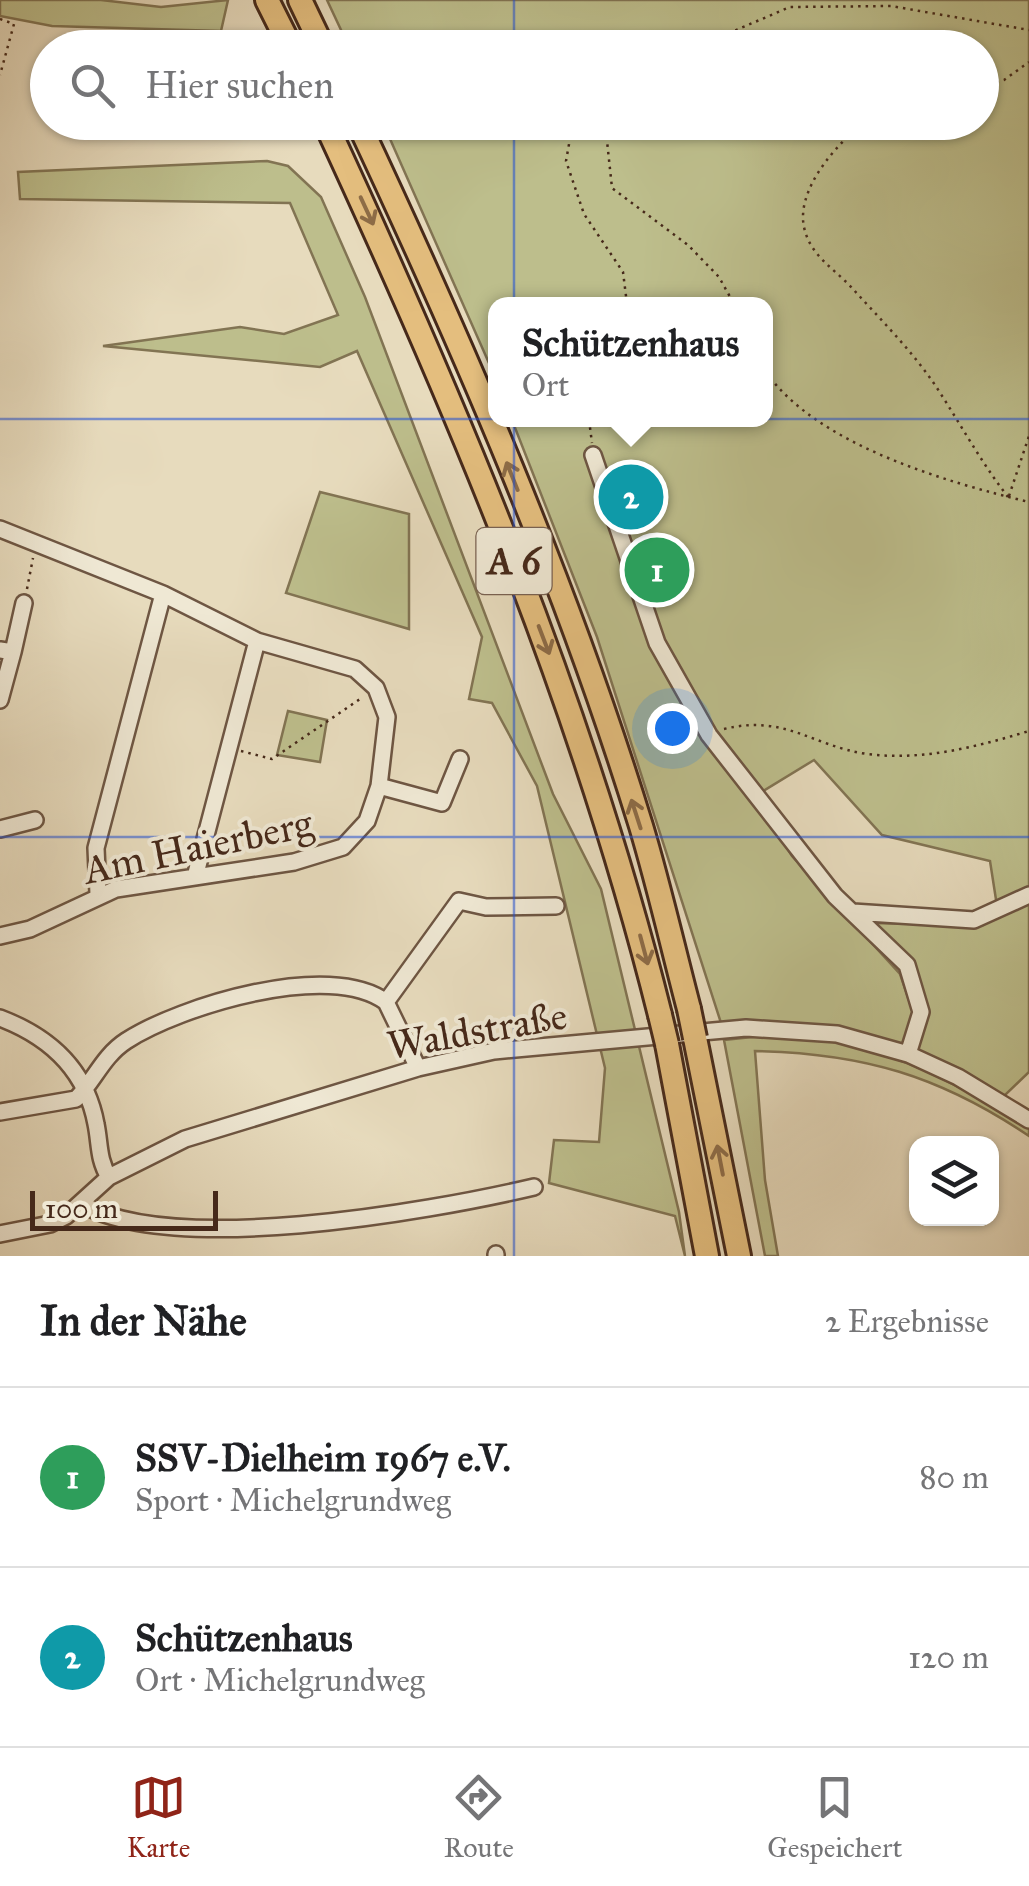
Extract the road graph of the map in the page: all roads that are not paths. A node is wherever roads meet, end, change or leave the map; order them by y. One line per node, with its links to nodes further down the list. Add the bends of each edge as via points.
1 (267, 0): 3 (highway)
2 (300, 0): 4 (highway)
3 (282, 30)
4 (314, 30)
5 (334, 140): 39 (highway, A 6, one-way to 39, bridge, via 443,387 559,680 609,829 667,1044)
6 (366, 140): 7 (highway, A 6, one-way to 6, bridge)
7 (488, 419)
8 (491, 427): 40 (highway, A 6, one-way to 8, bridge, via 690,1009 640,825)
9 (593, 455): 24 (street, via 658,643 709,735)
10 (0, 529): 11 (street)
11 (163, 594): 13 (street); 21 (street, via 96,848)
12 (24, 603): 14 (street)
13 (257, 641): 17 (street, Am Haierberg, via 355,669 376,688 387,716); 20 (street)
14 (7, 651): 15 (street)
15 (0, 700)
16 (460, 759): 17 (street, via 442,803)
17 (379, 786): 20 (street, Am Haierberg, via 368,821 343,847)
18 (35, 820): 19 (street)
19 (0, 829)
20 (195, 877): 21 (street, Am Haierberg)
21 (98, 894): 25 (street, Am Haierberg, via 30,929)
22 (1029, 895): 24 (street, via 974,920)
23 (556, 906): 26 (street, via 459,901)
24 (852, 912): 28 (street, via 907,965 921,1012)
25 (0, 936)
26 (386, 1002): 29 (street); 30 (street, via 346,985 319,984 206,1006 124,1042)
27 (0, 1018): 30 (street, via 40,1036)
28 (908, 1054): 29 (street, Waldstraße, via 836,1034 746,1028 494,1051); 32 (street, Waldstraße)
29 (418, 1068): 33 (street, Waldstraße, via 185,1139)
30 (85, 1090): 31 (street, via 64,1104); 33 (street)
31 (0, 1112)
32 (1029, 1120)
33 (109, 1177): 35 (street, Waldstraße)
34 (534, 1187): 37 (street)
35 (82, 1204): 36 (street, Waldstraße, via 50,1224); 38 (street, via 134,1234)
36 (0, 1234)
37 (271, 1245)
38 (205, 1246)
39 (707, 1256)
40 (738, 1256)

